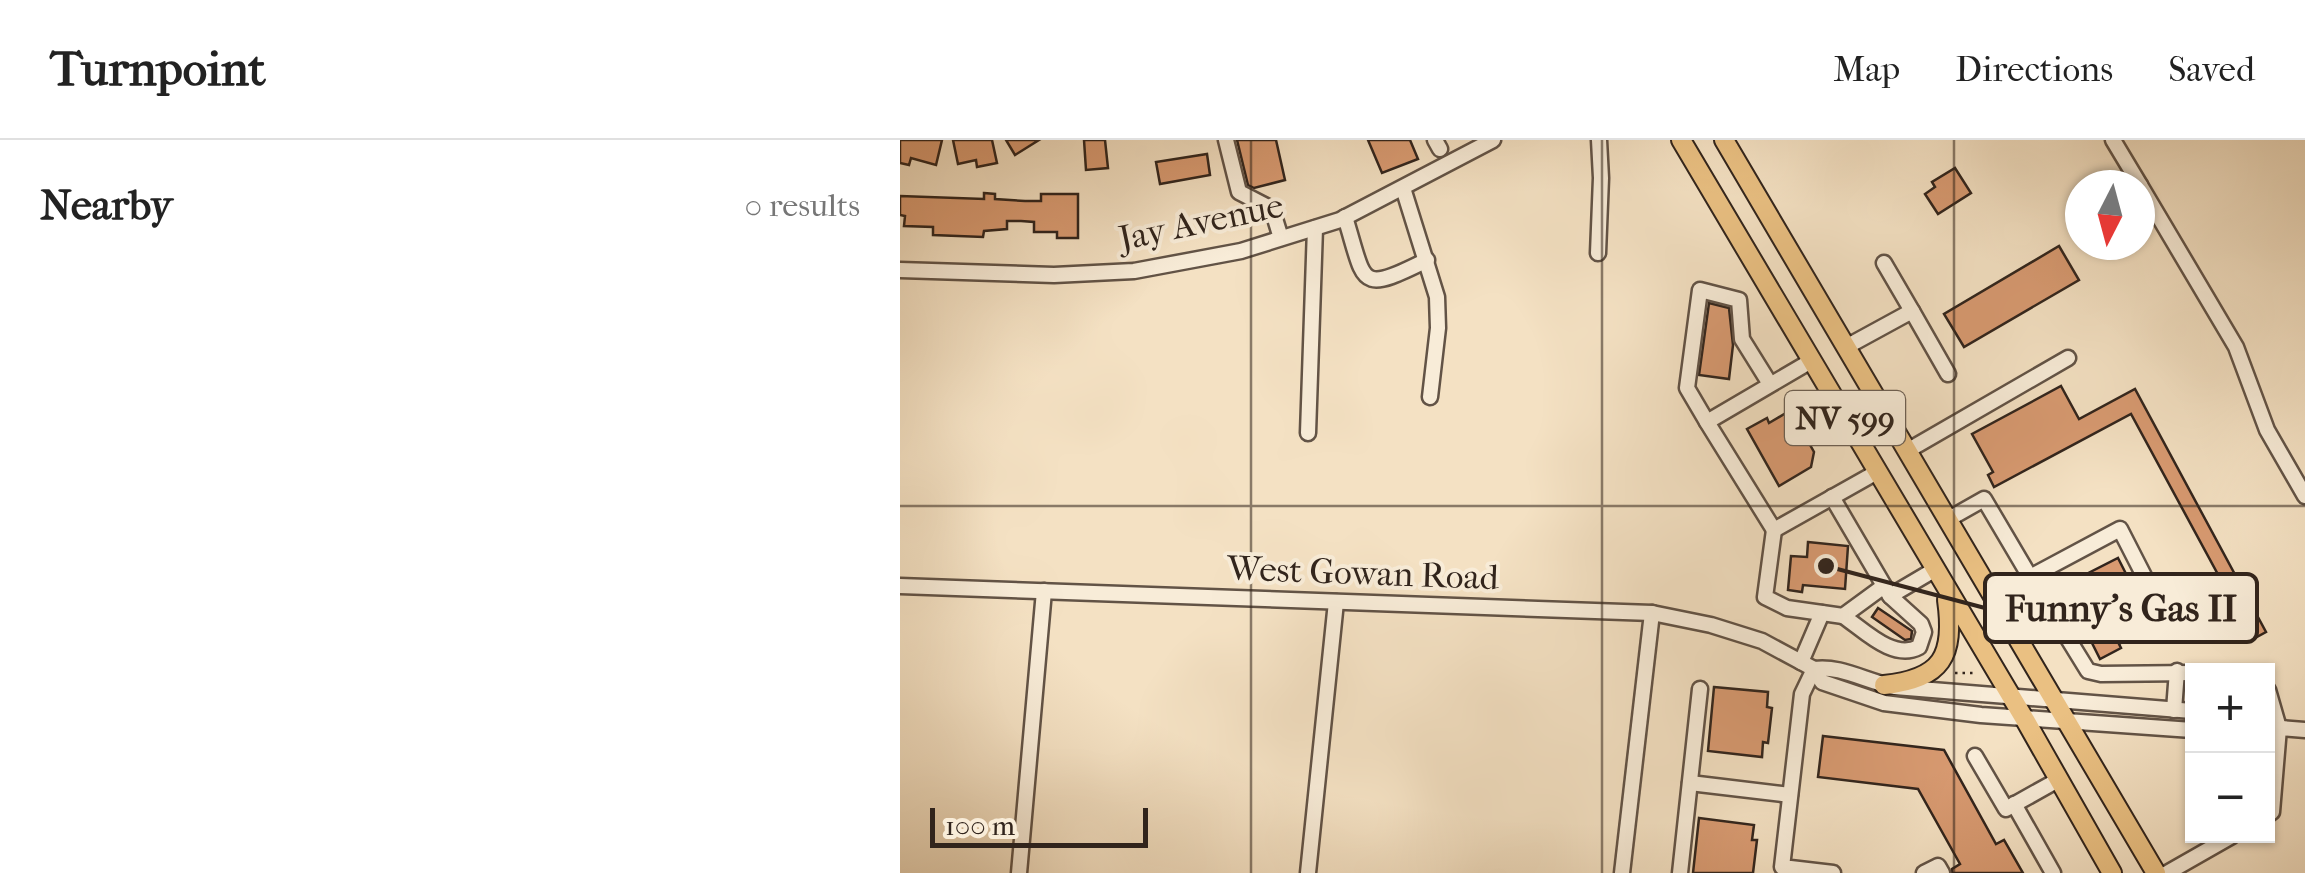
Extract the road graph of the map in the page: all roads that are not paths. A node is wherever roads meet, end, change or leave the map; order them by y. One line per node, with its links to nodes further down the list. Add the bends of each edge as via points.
1 (1226, 140): 12 (street, via 1239,192 1272,209)
2 (1493, 140): 8 (street, Jay Avenue)
3 (1599, 140): 13 (street)
4 (1682, 140): 20 (main road, NV 599)
5 (1724, 140): 18 (main road, NV 599)
6 (2113, 140): 7 (street)
7 (2131, 170)
8 (1403, 188): 10 (street, Jay Avenue); 14 (street)
9 (2155, 210): 28 (street, via 2236,348 2267,430)
10 (1345, 217): 11 (street, Jay Avenue); 14 (street, via 1360,272 1372,280)
11 (1315, 228): 12 (street, Jay Avenue); 25 (street)
12 (1281, 238): 16 (street, Jay Avenue, via 1134,271)
13 (1598, 254)
14 (1428, 260): 23 (street, via 1438,298)
15 (1884, 262): 17 (street)
16 (900, 270)
17 (1912, 311): 18 (street); 21 (street)
18 (1846, 346): 26 (main road, NV 599)
19 (2068, 358): 26 (street)
20 (1810, 361): 22 (street); 27 (main road, NV 599)
21 (1948, 374)
22 (1770, 384): 24 (street); 24 (street, via 1742,339 1739,300 1700,290 1687,388)
23 (1430, 397)
24 (1706, 422): 31 (street)
25 (1308, 433)
26 (1907, 451): 30 (main road, NV 599)
27 (1877, 472): 29 (street); 32 (main road, NV 599)
28 (2305, 496)
29 (1832, 497): 31 (street); 37 (street)
30 (1948, 520): 33 (street, via 1984,499); 48 (main road, NV 599)
31 (1774, 530): 40 (street, via 1765,597)
32 (1934, 570): 35 (main road, NV 599); 37 (street)
33 (2030, 577): 42 (street, via 2120,529); 44 (street, via 2088,671)
34 (900, 586): 36 (street, West Gowan Road)
35 (1946, 590): 45 (main road, via 1951,628 1942,659 1924,677); 47 (main road, NV 599)
36 (1044, 591): 38 (street, West Gowan Road); 63 (street)
37 (1887, 591): 41 (street); 41 (street, via 1924,632 1909,653 1895,651)
38 (1336, 602): 39 (street, West Gowan Road); 64 (street)
39 (1652, 613): 43 (street, West Gowan Road, via 1762,641); 65 (street)
40 (1822, 613): 41 (street); 43 (street)
41 (1843, 616)
42 (2166, 619)
43 (1808, 665): 45 (street, West Gowan Road); 51 (street, West Gowan Road, via 1822,682 1884,703); 59 (street)
44 (2184, 672): 49 (street)
45 (1884, 685): 47 (street, West Gowan Road)
46 (1700, 689): 58 (street)
47 (2010, 696): 48 (street, West Gowan Road); 51 (main road, NV 599)
48 (2053, 700): 49 (street, West Gowan Road); 52 (main road, NV 599)
49 (2174, 710): 50 (street, West Gowan Road)
50 (2185, 711)
51 (2024, 718): 52 (street, West Gowan Road); 57 (main road, NV 599)
52 (2065, 721): 54 (street, West Gowan Road); 72 (main road, NV 599)
53 (2275, 727): 55 (street)
54 (2185, 730)
55 (2305, 730)
56 (1975, 756): 60 (street, via 2006,809)
57 (2058, 780): 60 (street); 71 (main road, NV 599)
58 (1690, 783): 59 (street); 66 (street)
59 (1790, 795): 62 (street)
60 (2014, 804): 70 (street)
61 (2211, 843): 73 (street)
62 (1782, 870): 67 (street)
63 (1019, 873)
64 (1308, 873)
65 (1622, 873)
66 (1680, 873)
67 (1833, 873)
68 (1924, 873): 69 (street, via 1938,866)
69 (1942, 873)
70 (2053, 873)
71 (2112, 873)
72 (2156, 873)
73 (2166, 873)

